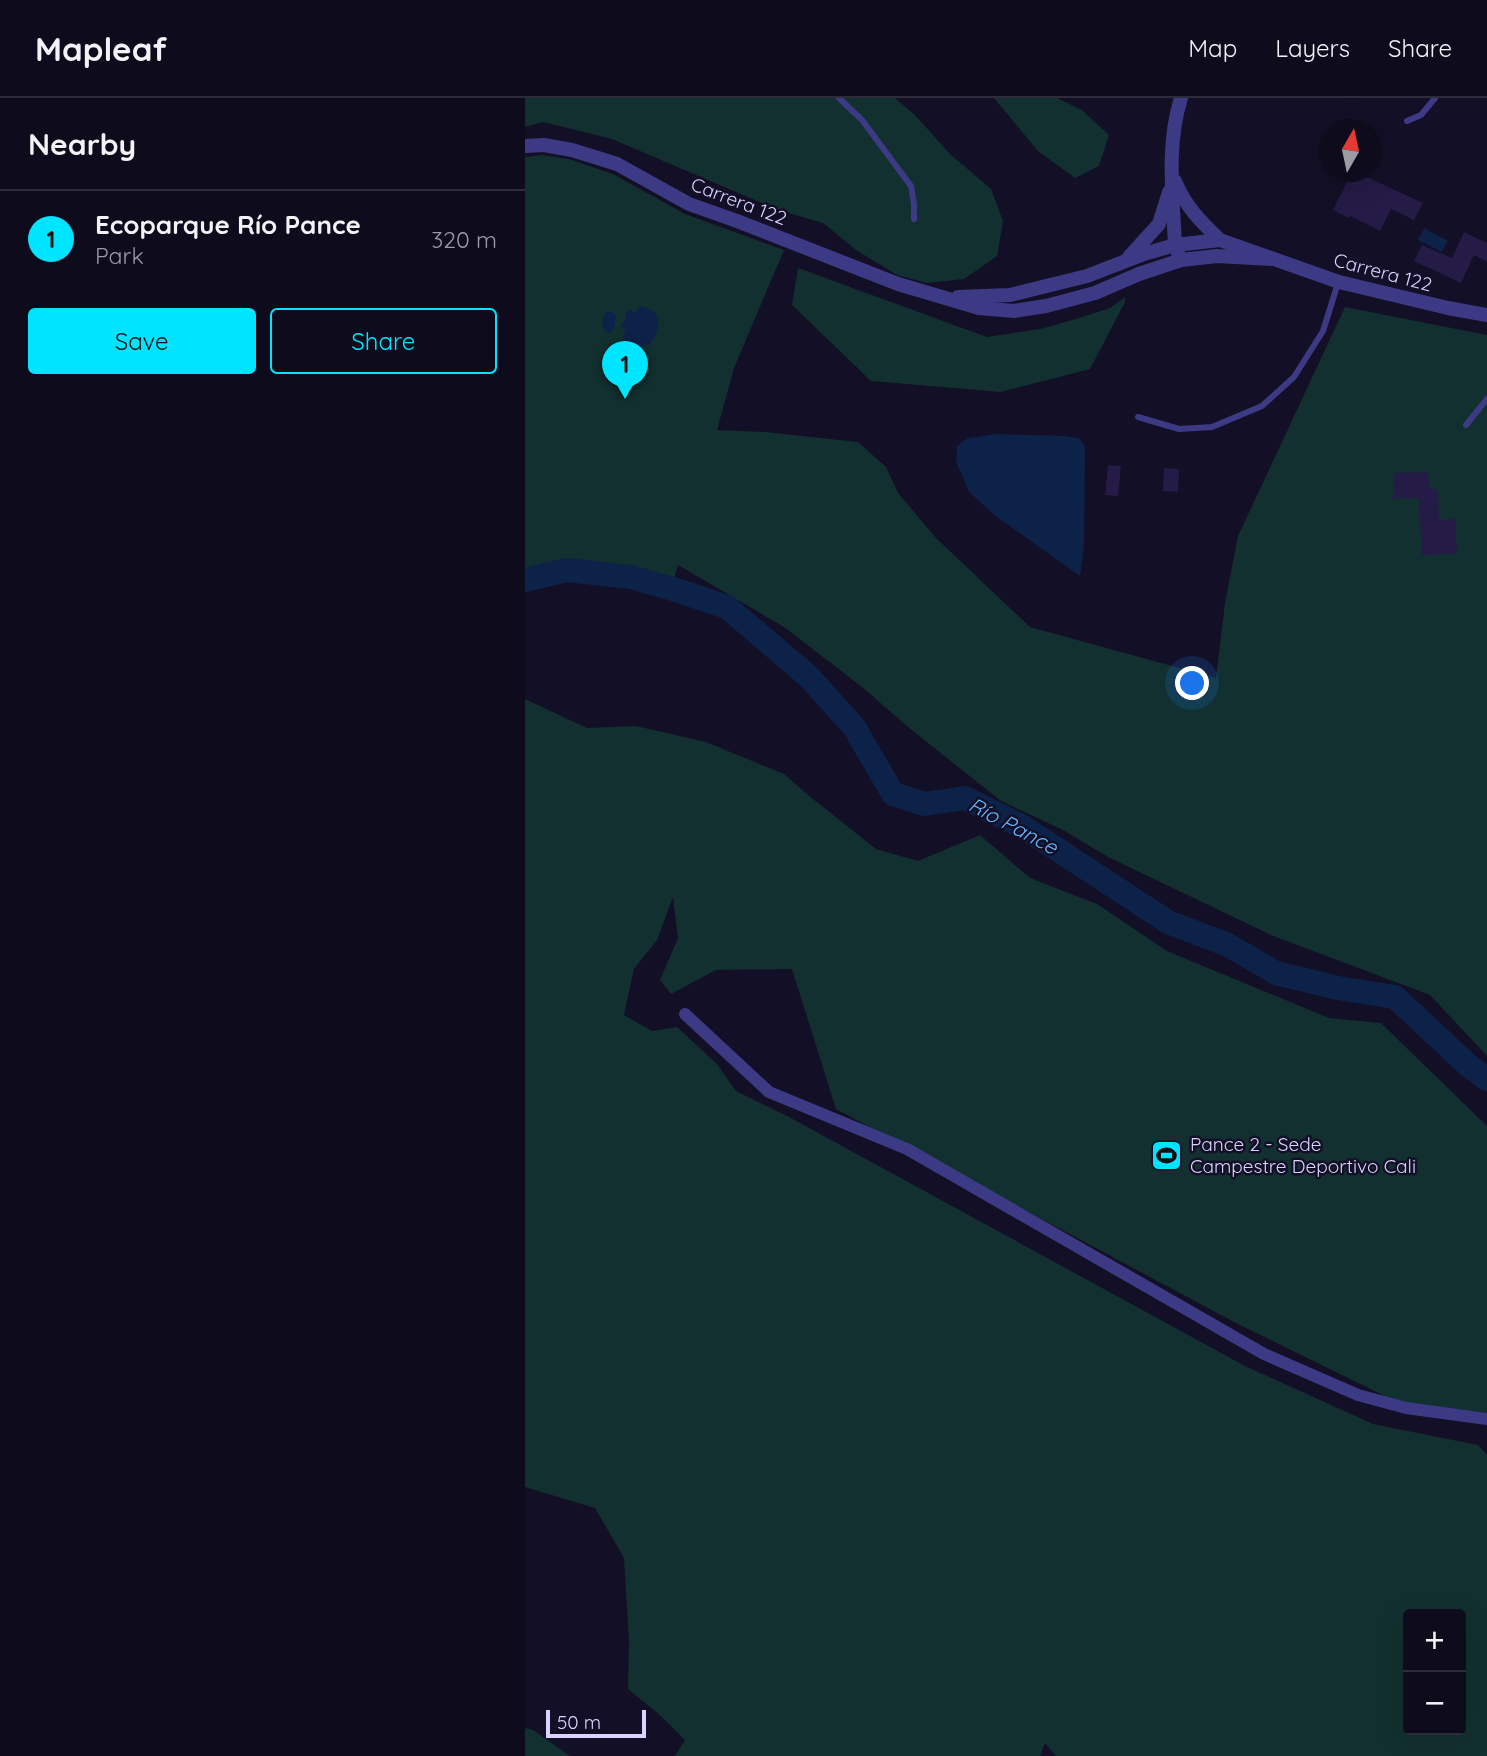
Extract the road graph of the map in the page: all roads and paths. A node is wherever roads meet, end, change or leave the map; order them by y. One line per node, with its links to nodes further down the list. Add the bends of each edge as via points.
1 (839, 98): 7 (lane, via 862,120 911,186)
2 (1181, 98): 6 (street)
3 (1435, 98): 4 (lane, via 1421,115)
4 (1407, 121)
5 (525, 146): 14 (street, Carrera 122, via 562,148 617,164 689,204)
6 (1172, 173): 8 (street, via 1191,210); 9 (street); 12 (street, via 1159,224)
7 (914, 219)
8 (1220, 240): 9 (street, Carrera 122); 10 (street, Carrera 122)
9 (1175, 246): 11 (street); 12 (street, Carrera 122)
10 (1272, 259): 11 (street, Carrera 122, via 1217,256); 13 (street, Carrera 122)
11 (1181, 260): 14 (street, Carrera 122, via 1047,306 1014,311 979,308)
12 (1123, 262): 14 (street, Carrera 122, via 1010,295)
13 (1339, 282): 15 (street, Carrera 122); 17 (lane, via 1322,331 1294,377 1262,406 1212,427 1179,429)
14 (940, 297)
15 (1487, 315)
16 (1487, 399): 18 (lane)
17 (1137, 417)
18 (1466, 425)
19 (685, 1014): 20 (street, via 769,1092 907,1149 1264,1354 1358,1395 1406,1408)
20 (1487, 1419)

